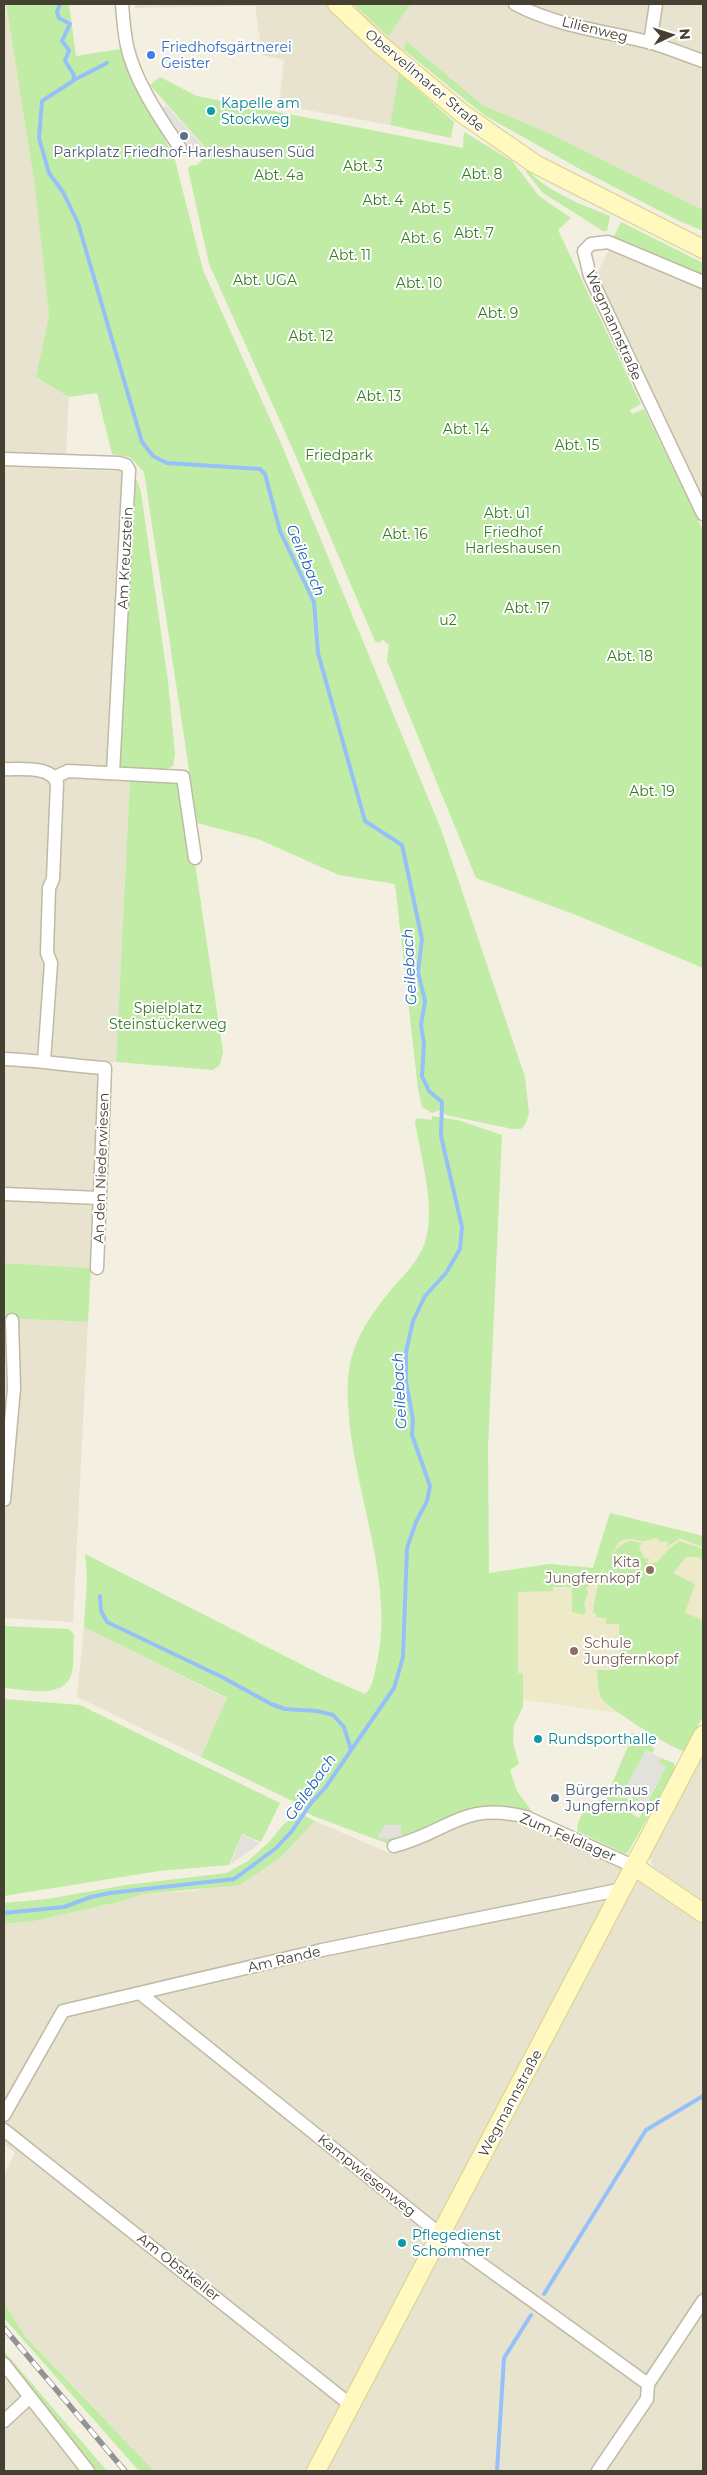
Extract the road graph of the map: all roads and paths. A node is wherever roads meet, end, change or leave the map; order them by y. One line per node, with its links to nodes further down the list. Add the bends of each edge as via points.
1 (122, 4): 7 (street, via 127,47 136,70)
2 (337, 4): 8 (street, Obervellmarer Straße, via 463,114 534,164)
3 (515, 4): 5 (street, Lilienweg, via 530,12 581,27)
4 (656, 4): 5 (street)
5 (650, 43): 6 (street, Lilienweg)
6 (703, 61)
7 (180, 148)
8 (703, 249)
9 (703, 282): 11 (street, Wegmannstraße, via 608,242 590,244 584,251 590,276)
10 (4, 459): 13 (street, Am Kreuzstein, via 119,463 129,470)
11 (703, 514)
12 (4, 769): 14 (street, via 47,771)
13 (113, 773): 14 (street, via 68,771); 15 (street, via 183,776)
14 (56, 783): 17 (street, via 47,953 51,962)
15 (196, 858)
16 (4, 1059): 17 (street)
17 (44, 1061): 19 (street, An den Niederwiesen, via 105,1068)
18 (4, 1194): 19 (street)
19 (100, 1198): 20 (street, An den Niederwiesen)
20 (96, 1268)
21 (12, 1320): 22 (street)
22 (9, 1388): 23 (street)
23 (4, 1500)
24 (703, 1735): 26 (street, Wegmannstraße)
25 (394, 1846): 26 (street, Zum Feldlager, via 474,1813 507,1812 526,1817)
26 (635, 1867): 27 (street, Wegmannstraße); 28 (street, Zum Feldlager)
27 (623, 1889): 29 (street, Am Rande, via 322,1950); 32 (street, Wegmannstraße)
28 (703, 1913)
29 (141, 1994): 30 (street, Am Rande, via 63,2010); 32 (street, Kampwiesenweg)
30 (4, 2115)
31 (4, 2130): 37 (street, Am Obstkeller)
32 (441, 2235): 35 (street, Kampwiesenweg); 37 (street, Wegmannstraße)
33 (703, 2301): 35 (street)
34 (4, 2364): 36 (street)
35 (648, 2384): 41 (street, via 646,2399)
36 (30, 2397): 38 (street); 39 (street)
37 (352, 2406): 40 (street, Wegmannstraße)
38 (4, 2421)
39 (88, 2471)
40 (316, 2471)
41 (598, 2471)

